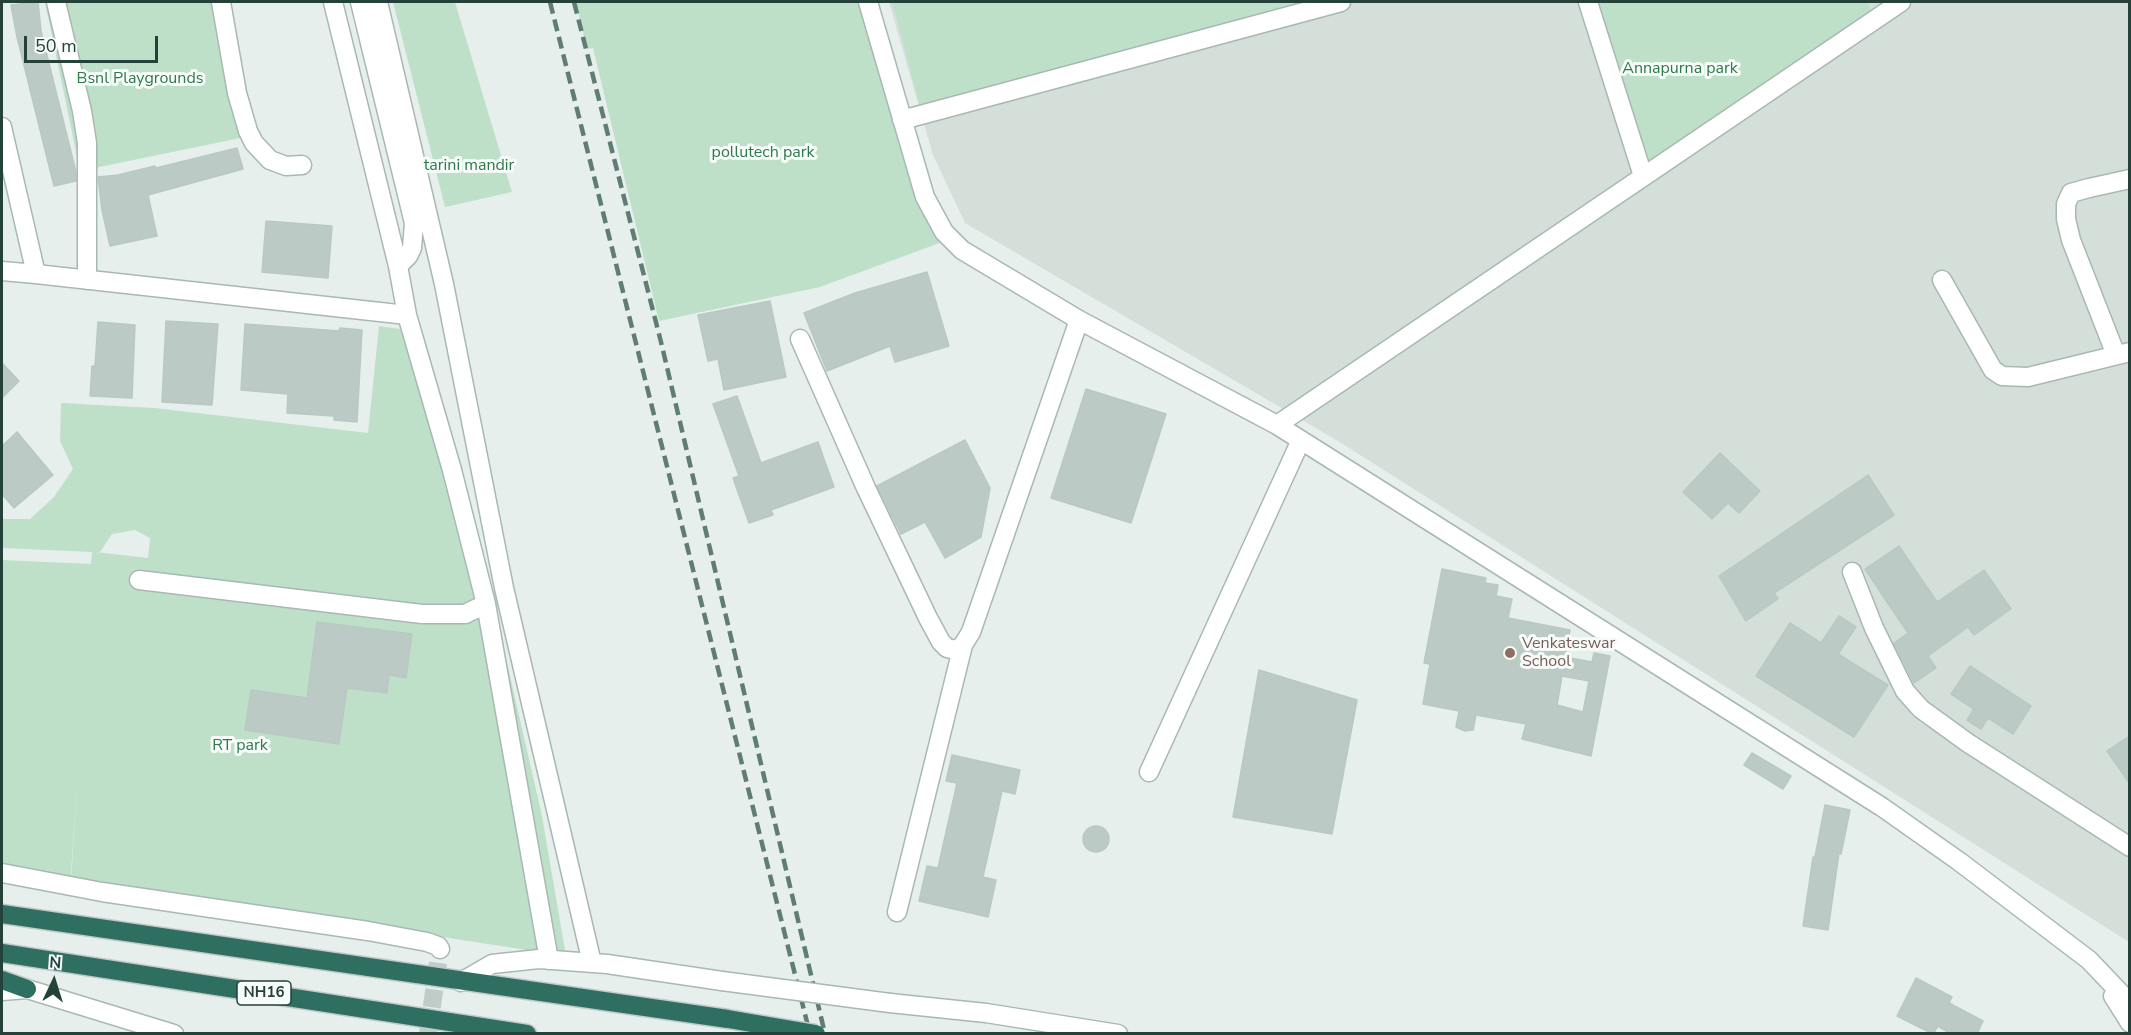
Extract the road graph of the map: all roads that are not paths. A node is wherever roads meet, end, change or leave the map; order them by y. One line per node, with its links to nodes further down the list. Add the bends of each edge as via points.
1 (56, 2): 22 (street, via 87,143)
2 (221, 2): 14 (street, via 248,131 270,160 286,166)
3 (333, 2): 19 (street)
4 (360, 2): 17 (street)
5 (378, 2): 18 (street)
6 (868, 2): 12 (street)
7 (1341, 2): 12 (street)
8 (1588, 2): 15 (street)
9 (1869, 2): 11 (street)
10 (1901, 2): 11 (street)
11 (1874, 20): 15 (street)
12 (902, 120): 25 (street, via 926,197 944,232 962,250)
13 (2, 127): 21 (street)
14 (302, 165)
15 (1643, 176): 28 (street)
16 (2130, 179): 27 (street, via 2071,193 2066,204 2071,240)
17 (414, 223): 18 (street); 19 (street, via 412,248)
18 (438, 258): 43 (street, via 504,588)
19 (398, 266): 24 (street)
20 (2, 271): 21 (street)
21 (36, 274): 22 (street)
22 (87, 280): 24 (street)
23 (1942, 280): 27 (street, via 1993,370 2002,376 2028,377)
24 (407, 315): 32 (street)
25 (1079, 320): 28 (street); 33 (street, via 971,632)
26 (801, 339): 33 (street, via 866,488 941,642 956,650)
27 (2123, 354)
28 (1277, 425): 29 (street)
29 (1301, 440): 34 (street); 42 (street, via 1882,807)
30 (1852, 572): 35 (street, via 1905,691 1921,708 1968,743)
31 (139, 580): 32 (street, via 422,614 465,614)
32 (486, 604): 41 (street)
33 (963, 645): 37 (street)
34 (1149, 772)
35 (2130, 847)
36 (2, 873): 39 (street, via 102,892 368,931 427,942)
37 (897, 912)
38 (2, 914): 45 (highway, NH16)
39 (440, 949)
40 (2, 952): 51 (highway, NH16)
41 (549, 960): 43 (street); 45 (street, via 492,964)
42 (2089, 960): 48 (street); 49 (street)
43 (592, 963): 53 (street, bridge, via 986,1013)
44 (2, 980): 46 (highway)
45 (461, 982): 52 (highway, NH16, bridge)
46 (27, 989): 47 (street); 50 (street)
47 (2, 991)
48 (2130, 1003)
49 (2130, 1023)
50 (174, 1034)
51 (527, 1034)
52 (816, 1034)
53 (1118, 1034)

